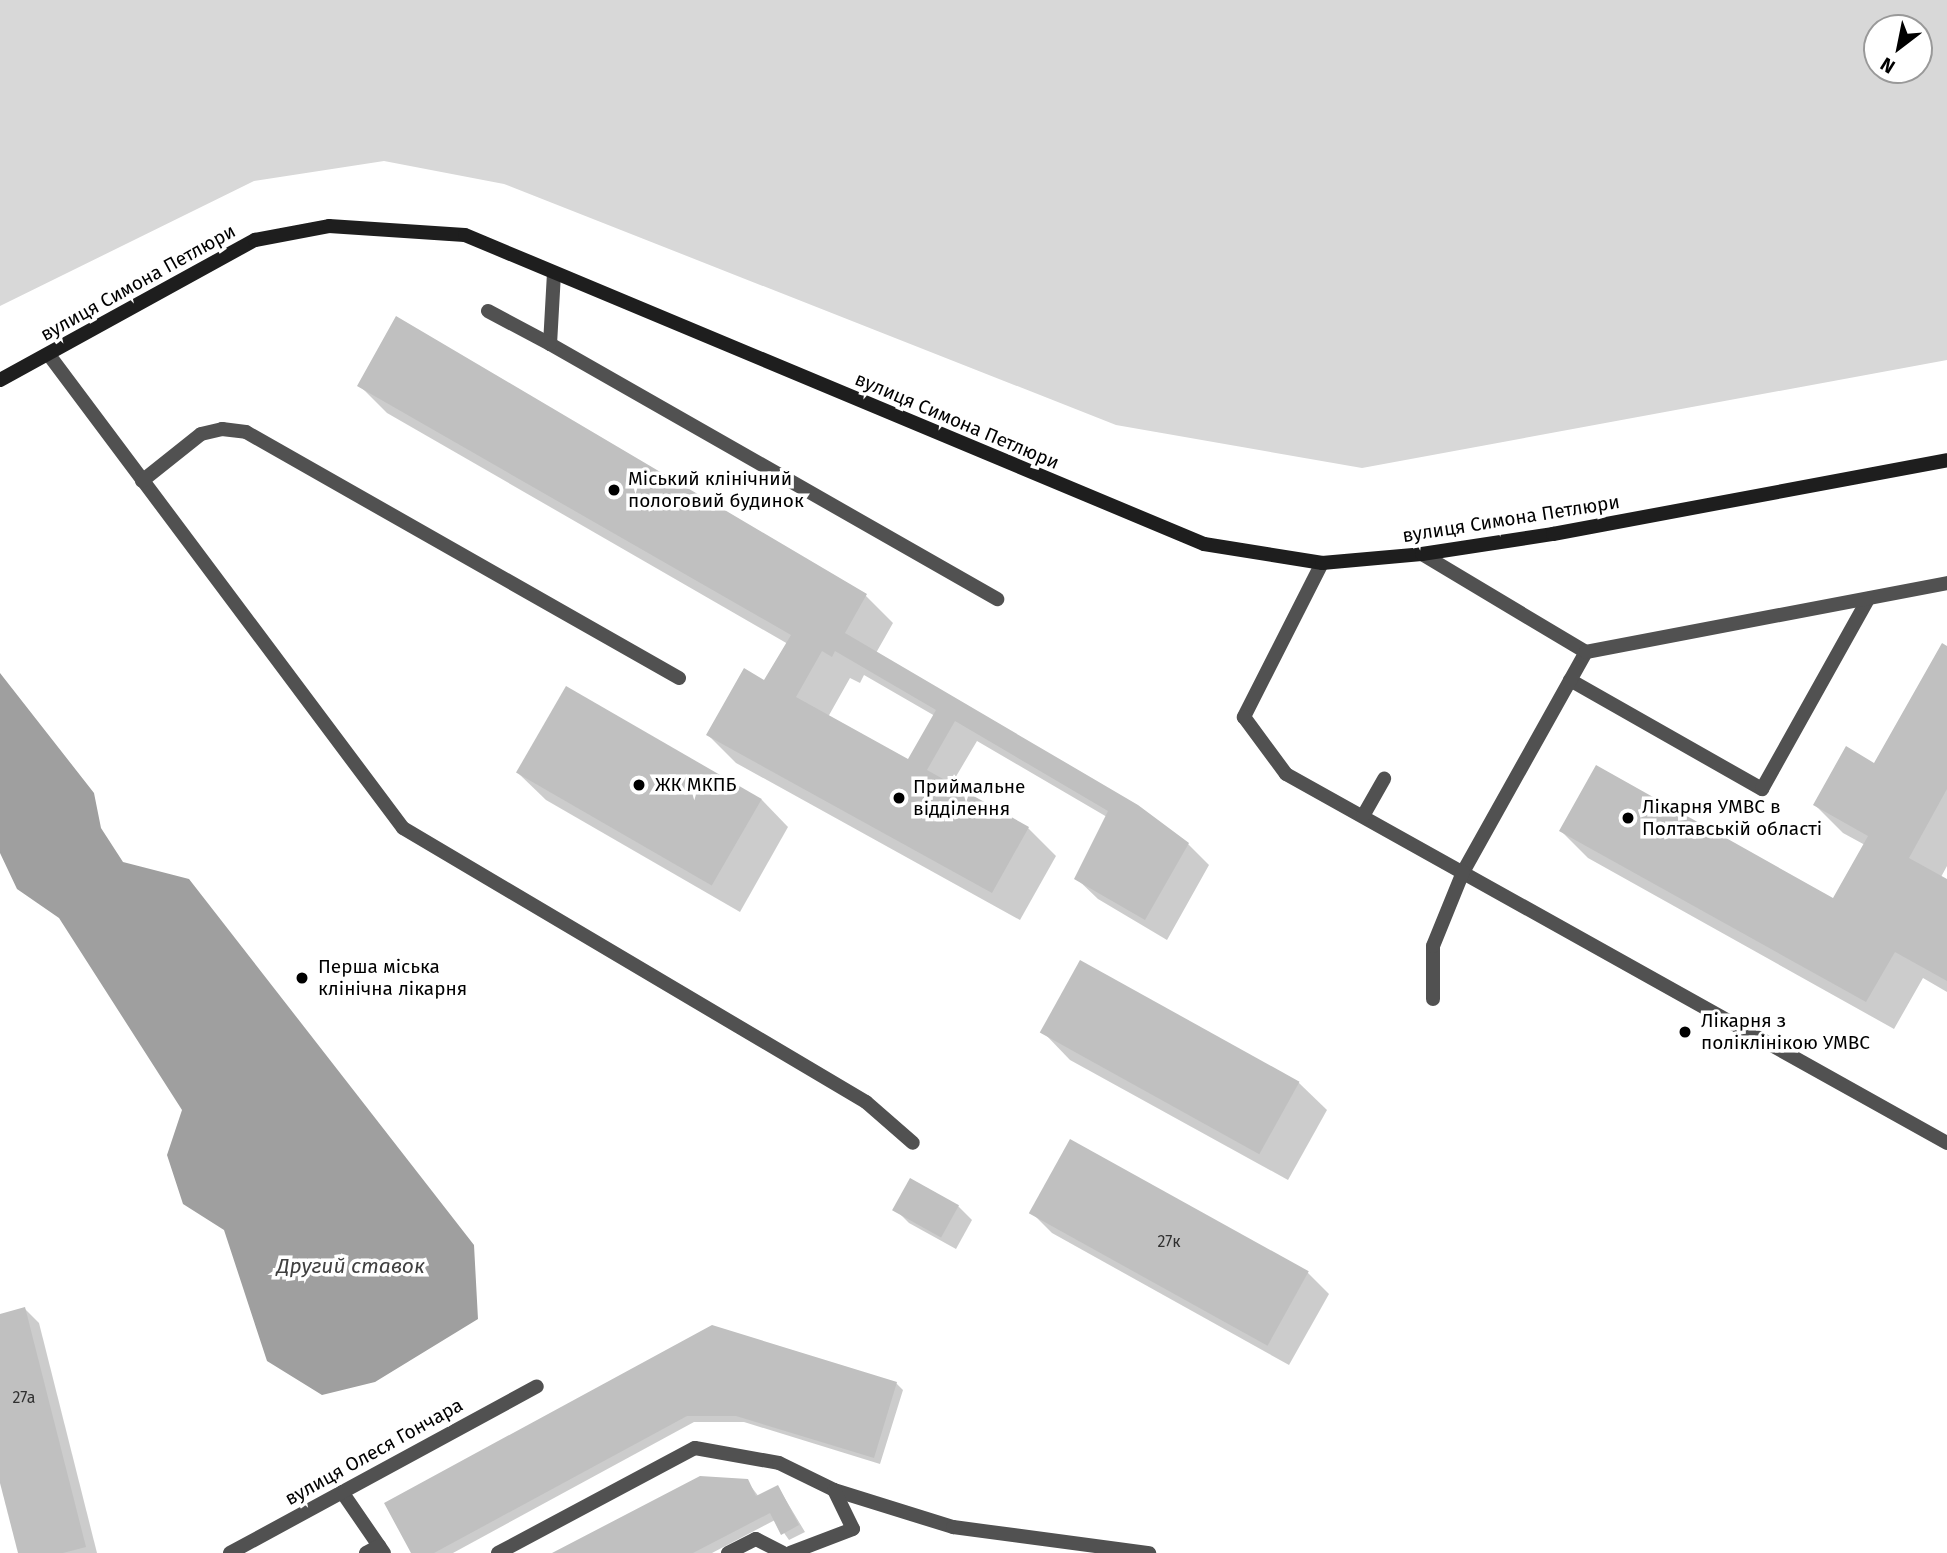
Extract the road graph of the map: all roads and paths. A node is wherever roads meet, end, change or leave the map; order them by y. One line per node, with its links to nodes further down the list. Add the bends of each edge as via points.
1 (554, 272): 3 (street); 4 (street, вулиця Симона Петлюри, via 465,235 329,226 255,240); 9 (street, вулиця Симона Петлюри, via 1204,544)
2 (488, 311): 3 (street)
3 (550, 344): 11 (street)
4 (48, 355): 5 (street, вулиця Симона Петлюри); 7 (street)
5 (0, 380)
6 (1947, 460): 8 (street, вулиця Симона Петлюри)
7 (142, 481): 14 (street, via 201,435 222,429 246,432); 20 (street, via 403,828 866,1102)
8 (1422, 554): 9 (street, вулиця Симона Петлюри); 13 (street)
9 (1322, 563): 17 (street, via 1244,717 1286,774)
10 (1947, 583): 12 (street)
11 (998, 599)
12 (1868, 599): 13 (street); 15 (street, via 1762,789)
13 (1586, 652): 15 (street)
14 (679, 678)
15 (1570, 680): 18 (street)
16 (1384, 779): 17 (street)
17 (1363, 816): 18 (street)
18 (1463, 872): 19 (street, via 1433,946); 21 (street)
19 (1433, 999)
20 (913, 1143)
21 (1947, 1143)
22 (537, 1385): 24 (street, вулиця Олеся Гончара)
23 (835, 1490): 27 (street, via 779,1463 695,1448); 30 (street, via 853,1529); 31 (street, via 953,1527)
24 (342, 1492): 25 (street); 26 (street, вулиця Олеся Гончара)
25 (376, 1551)
26 (230, 1553)
27 (498, 1553)
28 (728, 1553): 29 (street, via 756,1539)
29 (783, 1553)
30 (790, 1553)
31 (1149, 1553)

